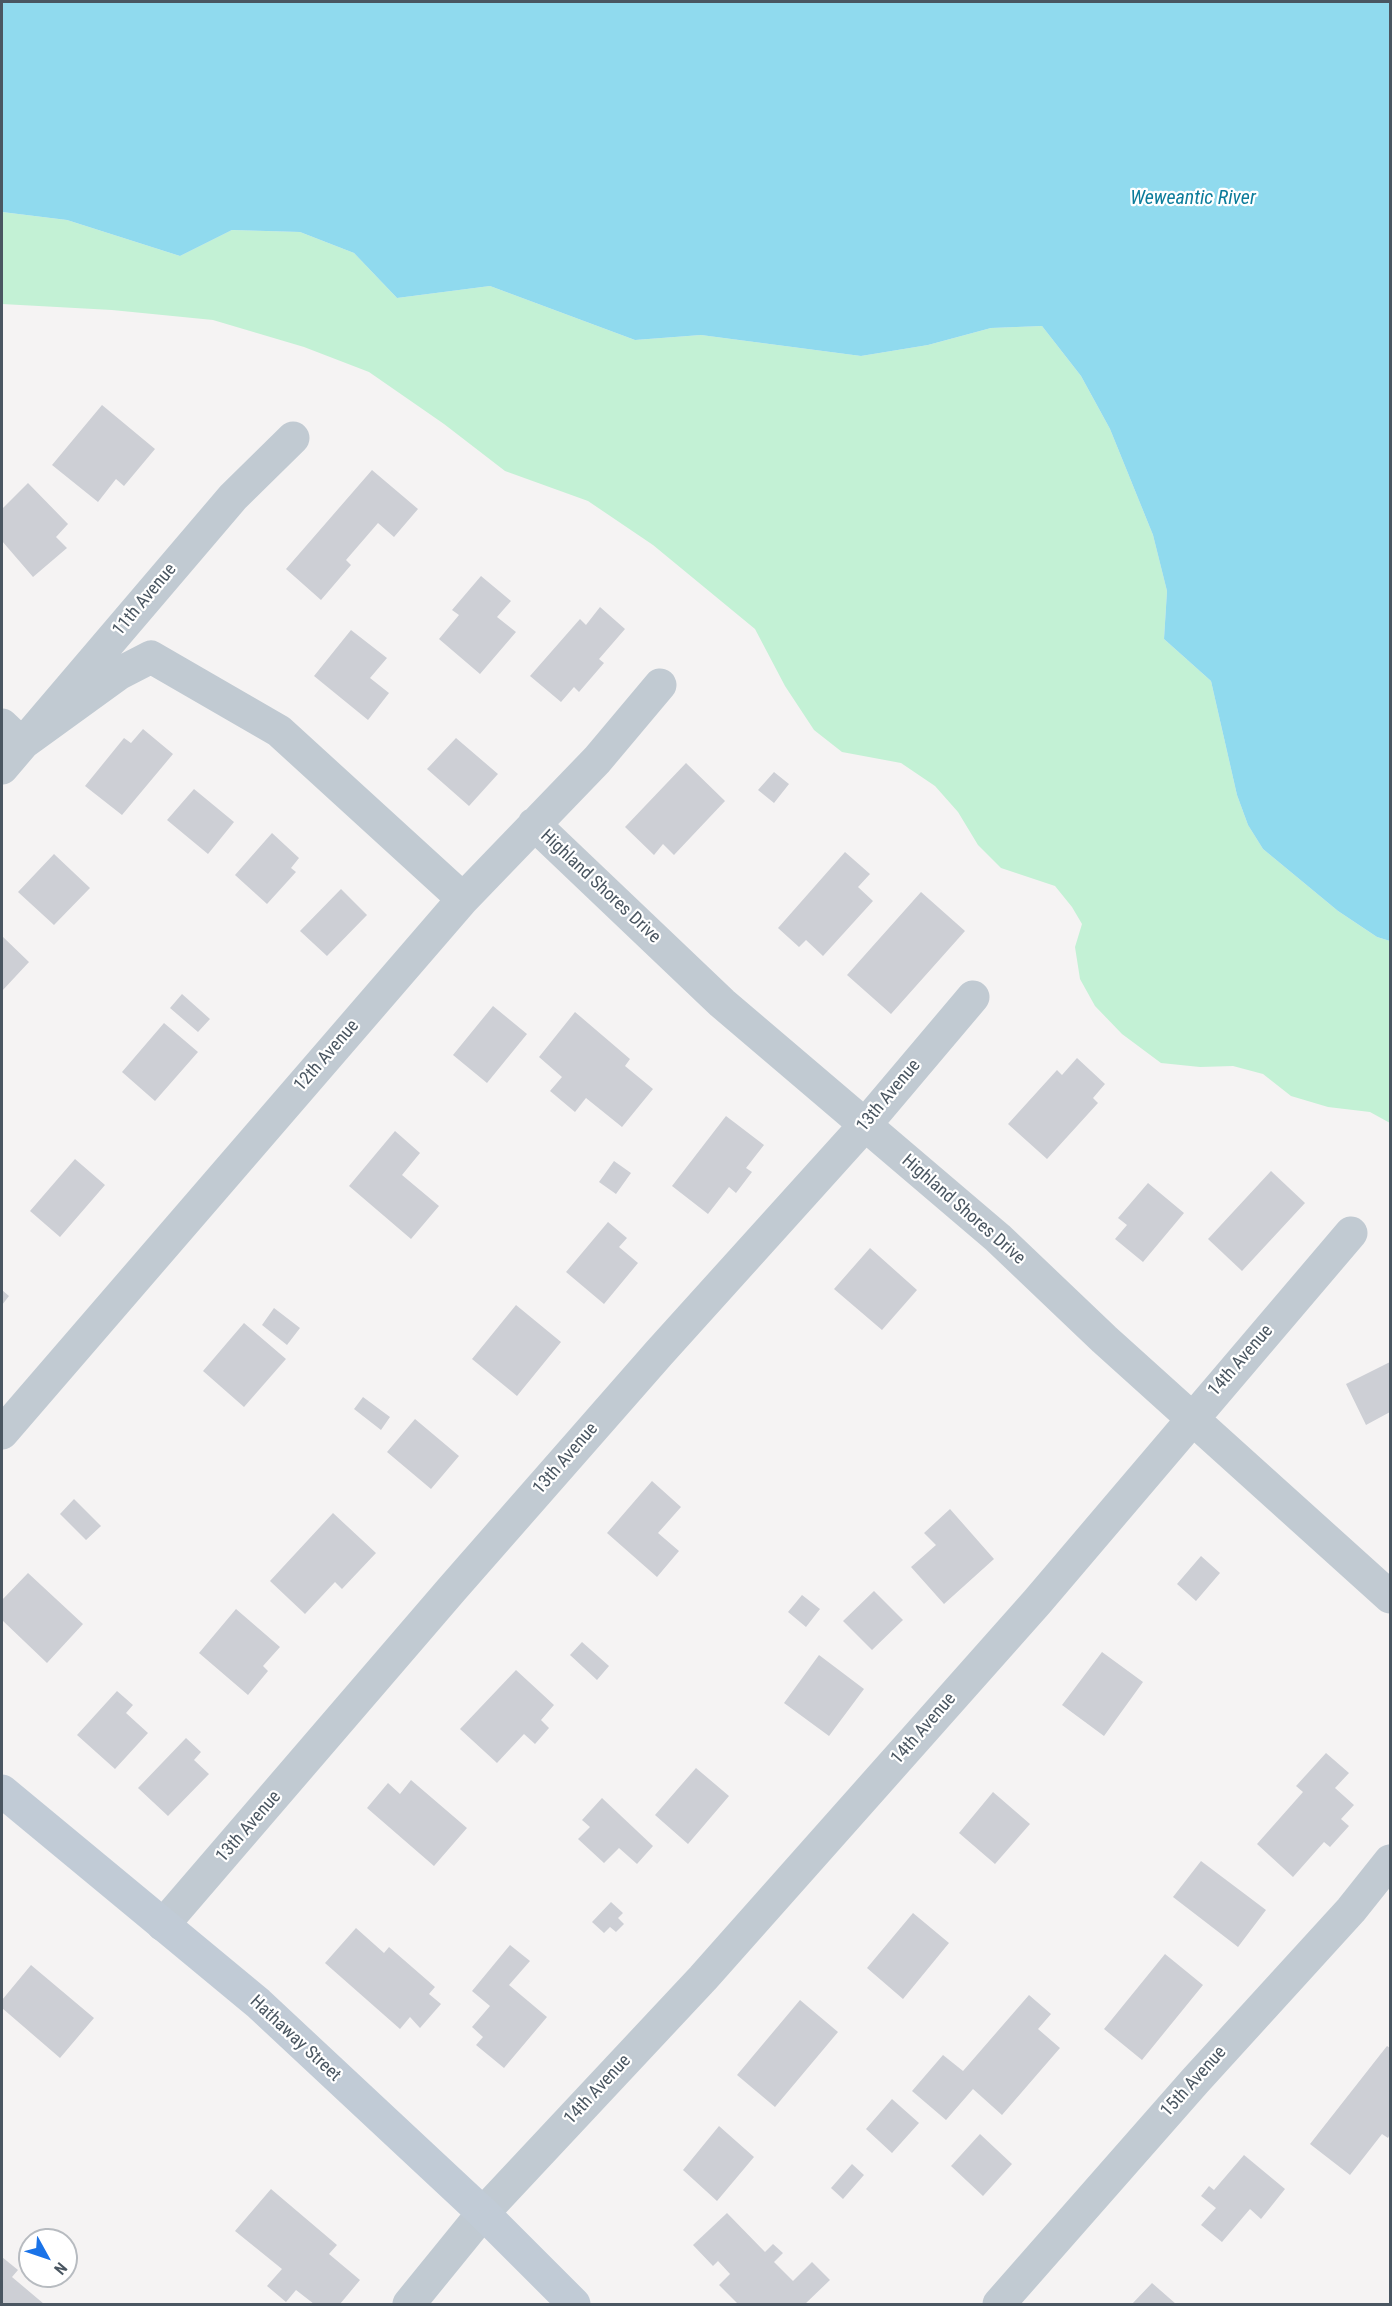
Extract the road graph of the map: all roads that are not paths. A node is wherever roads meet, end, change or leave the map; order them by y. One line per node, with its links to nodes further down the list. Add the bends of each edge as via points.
1 (293, 438): 3 (street, 11th Avenue, via 233,497)
2 (660, 685): 4 (street, 12th Avenue, via 597,760)
3 (8, 746): 5 (street, via 151,657 279,731)
4 (534, 824): 5 (street, 12th Avenue); 7 (street, Highland Shores Drive, via 722,1002)
5 (463, 899): 10 (street, 12th Avenue)
6 (973, 997): 7 (street, 13th Avenue)
7 (864, 1126): 9 (street, Highland Shores Drive, via 999,1238); 14 (street, 13th Avenue, via 659,1353)
8 (1351, 1233): 9 (street, 14th Avenue)
9 (1192, 1419): 11 (street, Highland Shores Drive); 15 (street, 14th Avenue, via 1037,1602 703,1978)
10 (2, 1433)
11 (1390, 1598)
12 (2, 1791): 14 (street, Hathaway Street)
13 (1390, 1861): 18 (street, 15th Avenue, via 1351,1910 1195,2080)
14 (164, 1925): 15 (street, Hathaway Street, via 258,2003)
15 (483, 2213): 16 (street, 14th Avenue); 17 (street, Hathaway Street)
16 (409, 2304)
17 (574, 2304)
18 (999, 2304)

